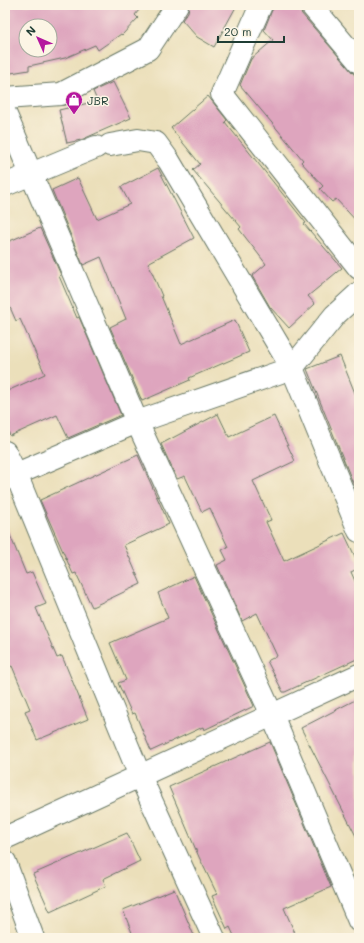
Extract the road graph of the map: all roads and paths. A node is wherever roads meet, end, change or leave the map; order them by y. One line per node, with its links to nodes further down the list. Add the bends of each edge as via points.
1 (177, 5): 5 (street, via 148,49 61,94)
2 (261, 5): 9 (street, via 222,94)
3 (311, 5): 4 (street)
4 (359, 62)
5 (5, 98)
6 (5, 113): 7 (street)
7 (31, 174): 8 (street); 11 (street, via 103,146 138,140 156,143); 12 (street)
8 (5, 186)
9 (359, 268)
10 (359, 293): 11 (street, via 335,315)
11 (292, 368): 12 (street); 15 (street)
12 (137, 422): 14 (street); 17 (street)
13 (5, 452): 14 (street)
14 (10, 477): 18 (street)
15 (359, 531)
16 (359, 675): 17 (street)
17 (272, 715): 18 (street); 21 (street)
18 (140, 776): 19 (street); 23 (street)
19 (5, 838)
20 (5, 862): 22 (street)
21 (359, 921)
22 (33, 938)
23 (214, 938)

